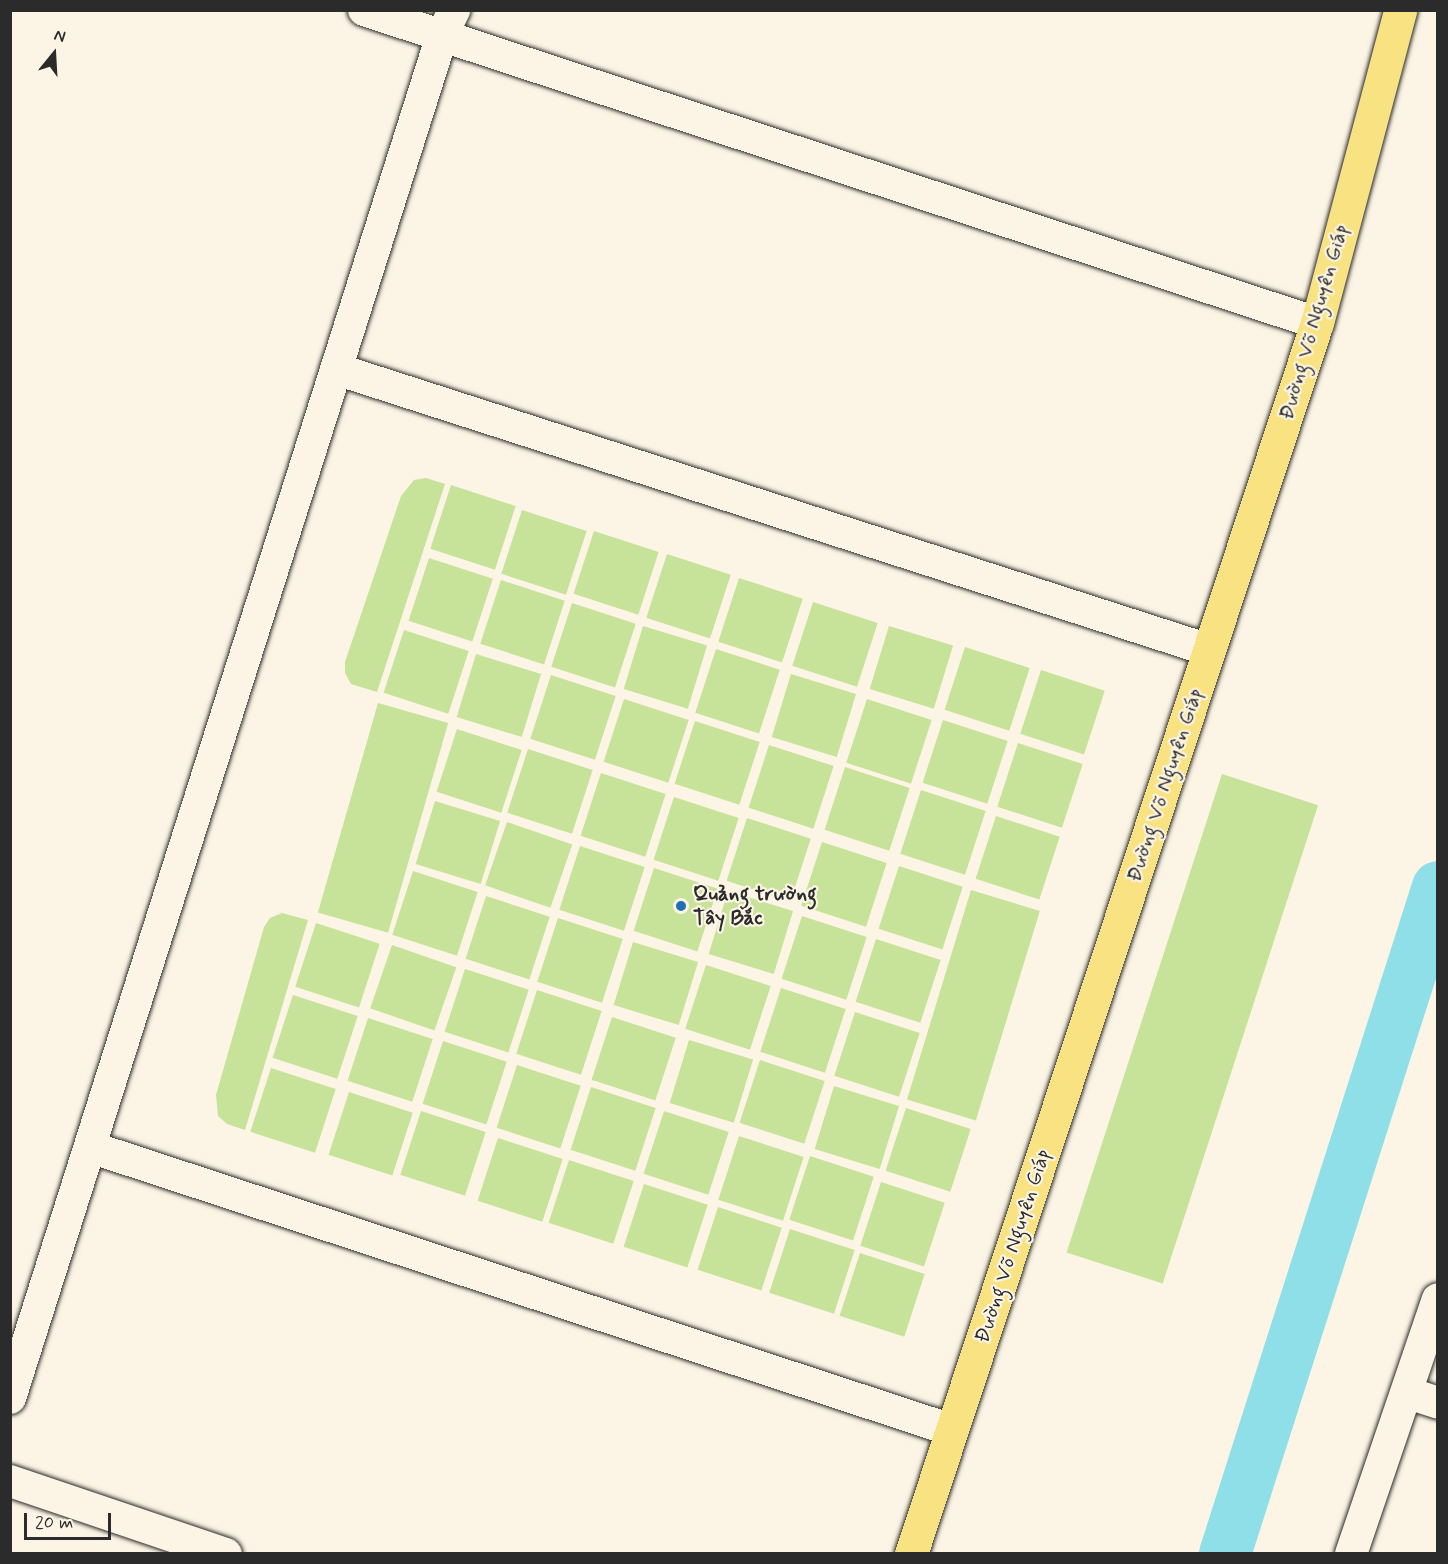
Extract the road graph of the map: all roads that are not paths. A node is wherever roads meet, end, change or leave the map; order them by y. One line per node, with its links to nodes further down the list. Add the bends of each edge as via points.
1 (364, 10): 3 (street)
2 (1400, 10): 4 (main road, Đường Võ Nguyên Giáp)
3 (448, 23): 4 (street); 5 (street)
4 (1317, 323): 6 (main road, Đường Võ Nguyên Giáp)
5 (336, 369): 6 (street); 7 (street)
6 (1209, 650): 12 (main road, Đường Võ Nguyên Giáp)
7 (90, 1148): 10 (street); 12 (street)
8 (1437, 1299): 9 (street)
9 (1408, 1394): 11 (street); 16 (street)
10 (10, 1398)
11 (1437, 1403)
12 (952, 1430): 15 (main road, Đường Võ Nguyên Giáp)
13 (10, 1481): 14 (street)
14 (226, 1554)
15 (911, 1554)
16 (1352, 1554)

